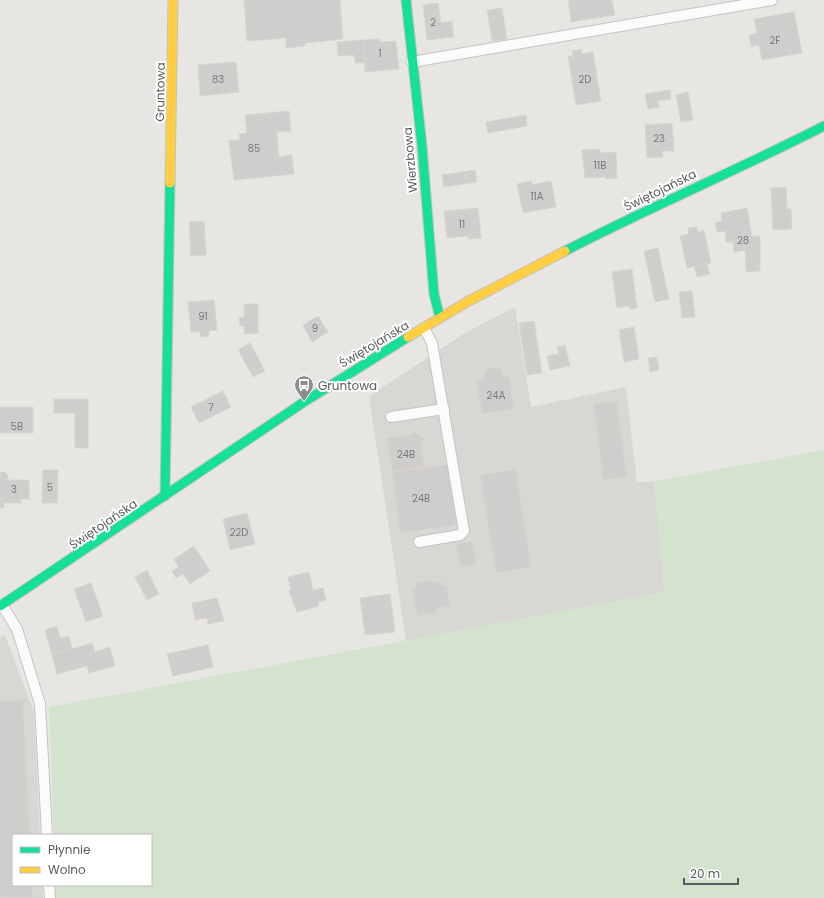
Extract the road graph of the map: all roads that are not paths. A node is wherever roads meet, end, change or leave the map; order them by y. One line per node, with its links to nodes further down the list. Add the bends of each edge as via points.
1 (173, 0): 12 (street, Gruntowa)
2 (406, 0): 4 (street, Wierzbowa)
3 (772, 0): 4 (lane)
4 (412, 62): 8 (street, Wierzbowa, via 422,146 434,294)
5 (824, 126): 7 (street, Świętojańska)
6 (801, 149): 7 (street, Świętojańska)
7 (763, 157): 8 (street, Świętojańska, via 708,180 596,234)
8 (440, 318): 9 (street, Świętojańska)
9 (424, 328): 10 (lane, via 432,343); 12 (street, Świętojańska, via 293,409)
10 (444, 409): 11 (lane); 13 (lane, via 464,531 460,535)
11 (391, 417)
12 (165, 496): 14 (street, Świętojańska)
13 (419, 542)
14 (1, 606): 15 (lane, via 17,629 40,704)
15 (47, 834)
16 (49, 886): 17 (lane)
17 (50, 898)

